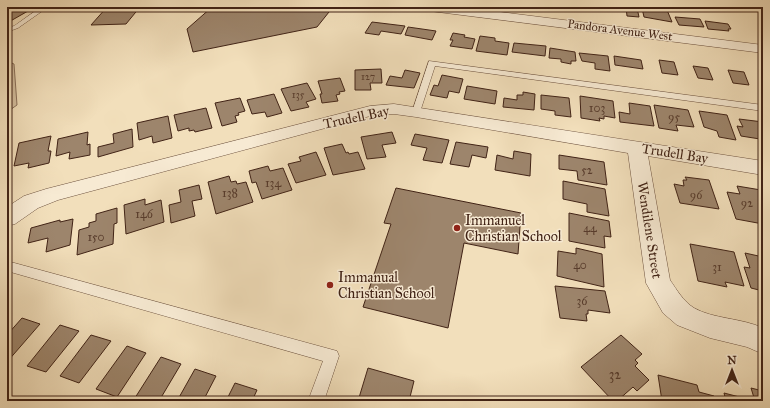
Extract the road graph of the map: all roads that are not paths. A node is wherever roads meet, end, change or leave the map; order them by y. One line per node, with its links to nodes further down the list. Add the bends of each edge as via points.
1 (45, 7): 5 (lane, via 16,27)
2 (430, 7): 6 (street, Pandora Avenue West, via 557,18)
3 (743, 7): 4 (lane)
4 (763, 9)
5 (7, 30)
6 (763, 49)
7 (763, 108): 8 (lane, via 432,63)
8 (416, 112): 9 (street, Trudell Bay); 11 (street, Trudell Bay, via 384,109 363,113 53,194 31,202)
9 (637, 147): 10 (street, Trudell Bay); 13 (street, Wendilene Street, via 658,283 672,305 686,317)
10 (763, 168)
11 (7, 218)
12 (7, 266): 14 (lane, via 332,356)
13 (763, 341)
14 (316, 401)

